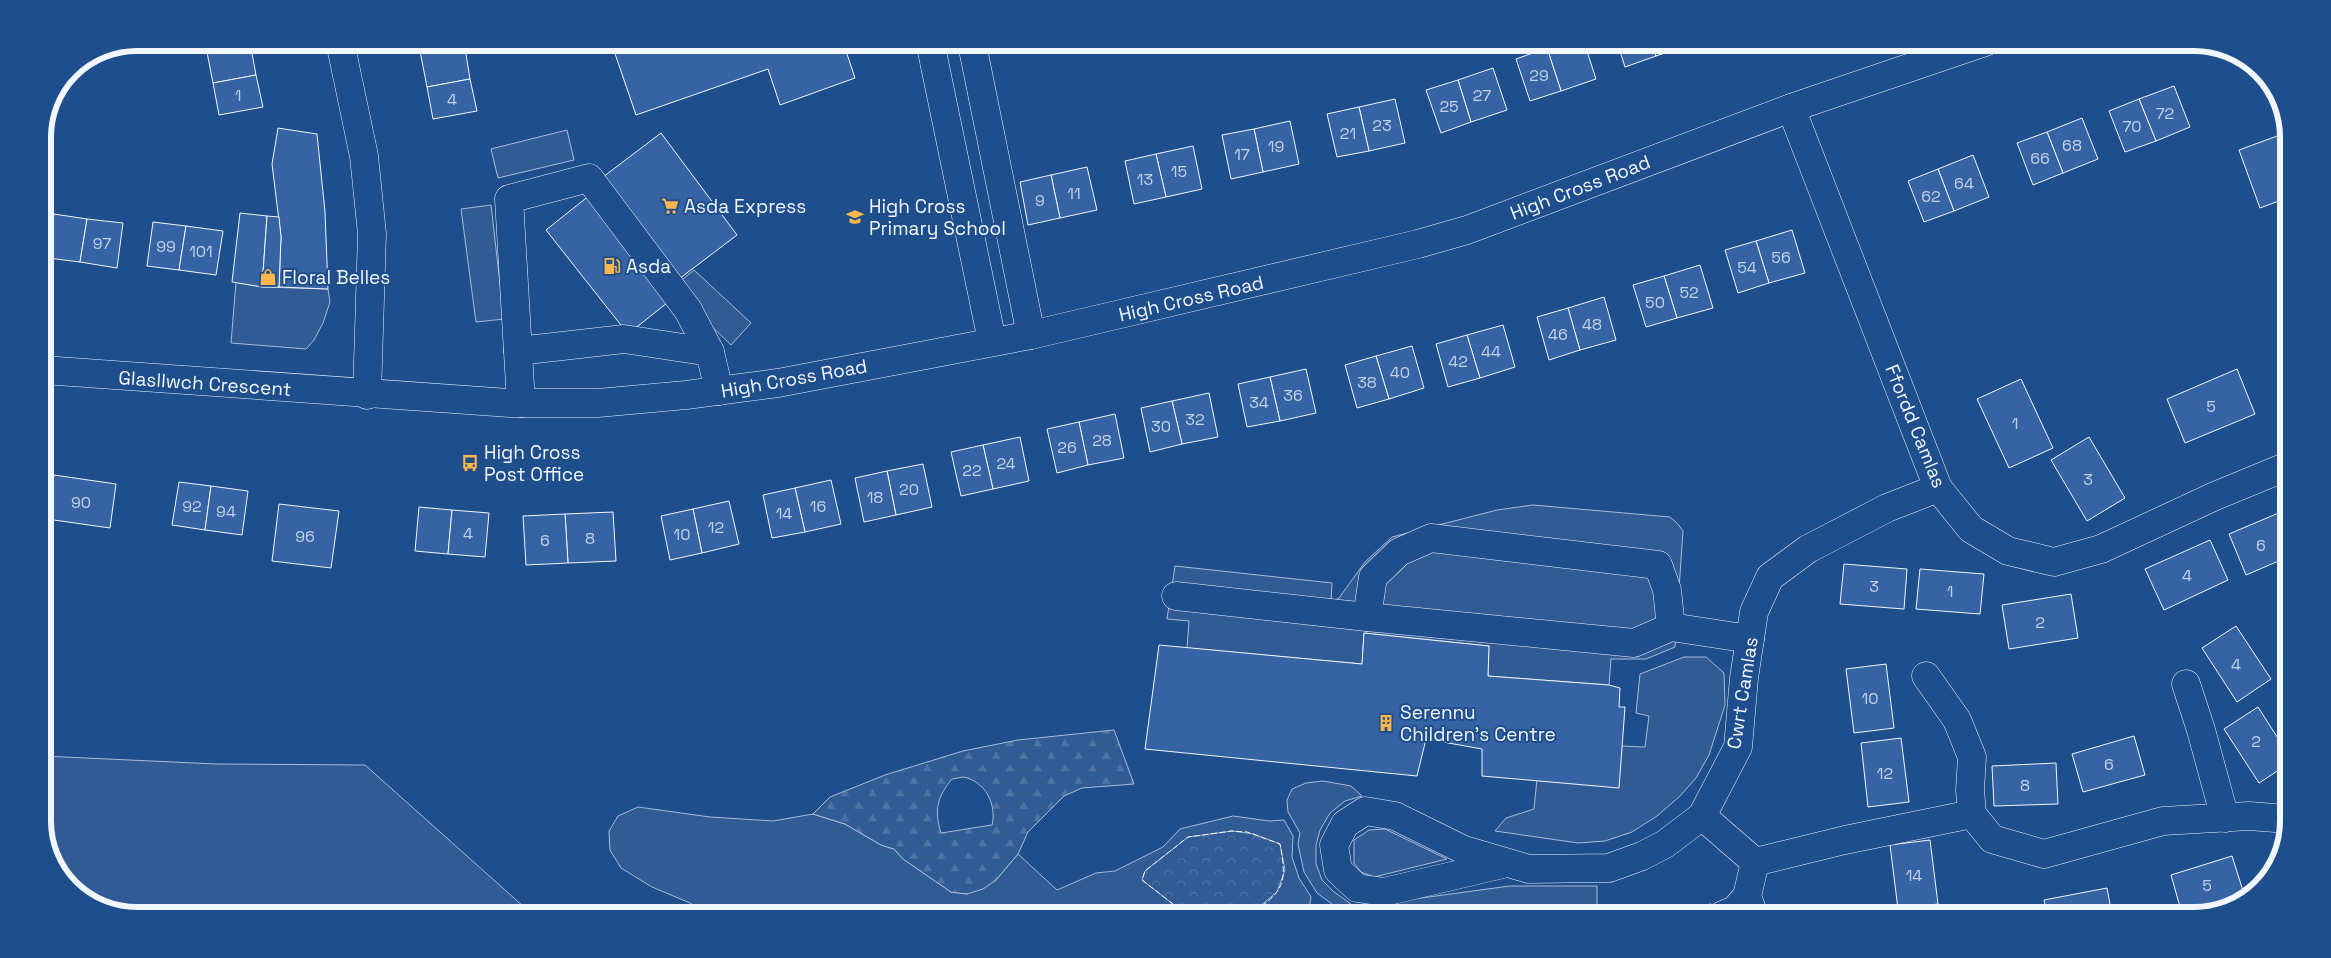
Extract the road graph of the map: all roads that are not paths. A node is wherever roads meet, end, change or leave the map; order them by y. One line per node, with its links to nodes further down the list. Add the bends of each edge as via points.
1 (342, 51): 12 (street, via 364,156 372,234)
2 (932, 51): 7 (street)
3 (973, 51): 6 (street)
4 (1959, 51): 5 (street, High Cross Road)
5 (1791, 108): 6 (street, High Cross Road, via 1468,230); 15 (street, Ffordd Camlas)
6 (1031, 335): 7 (street, High Cross Road)
7 (992, 341): 11 (street, High Cross Road, via 778,383)
8 (518, 350): 9 (street, via 624,339); 9 (street, via 509,199 589,178 688,310); 13 (street)
9 (710, 352): 11 (street)
10 (51, 371): 12 (street, Glasllwch Crescent)
11 (718, 391): 13 (street, High Cross Road, via 598,403)
12 (367, 395): 13 (street, High Cross Road)
13 (521, 403)
14 (2280, 469): 15 (street, Ffordd Camlas, via 2101,548 2054,562 2008,551 1971,528)
15 (1938, 488): 19 (street, Cwrt Camlas, via 1887,508 1808,549 1770,577 1754,612)
16 (1176, 596): 17 (street)
17 (1366, 617): 18 (street, via 1634,643); 18 (street, via 1373,577 1398,552 1431,538 1658,565 1667,590)
18 (1671, 627): 19 (street)
19 (1750, 638): 23 (street, Cwrt Camlas, via 1738,747)
20 (1926, 676): 22 (street, via 1957,720 1972,757)
21 (2186, 684): 24 (street)
22 (1972, 814): 24 (street, via 1992,839 2044,854 2163,821); 26 (street)
23 (1702, 816): 26 (street); 27 (street, Cwrt Camlas, via 1665,844 1609,868 1529,870)
24 (2225, 818): 25 (street)
25 (2280, 818)
26 (1754, 862): 28 (street)
27 (1507, 863): 27 (street, Cwrt Camlas, via 1384,892 1357,888 1338,870 1334,845 1345,824 1365,812 1395,816 1464,850)
28 (1751, 906)

